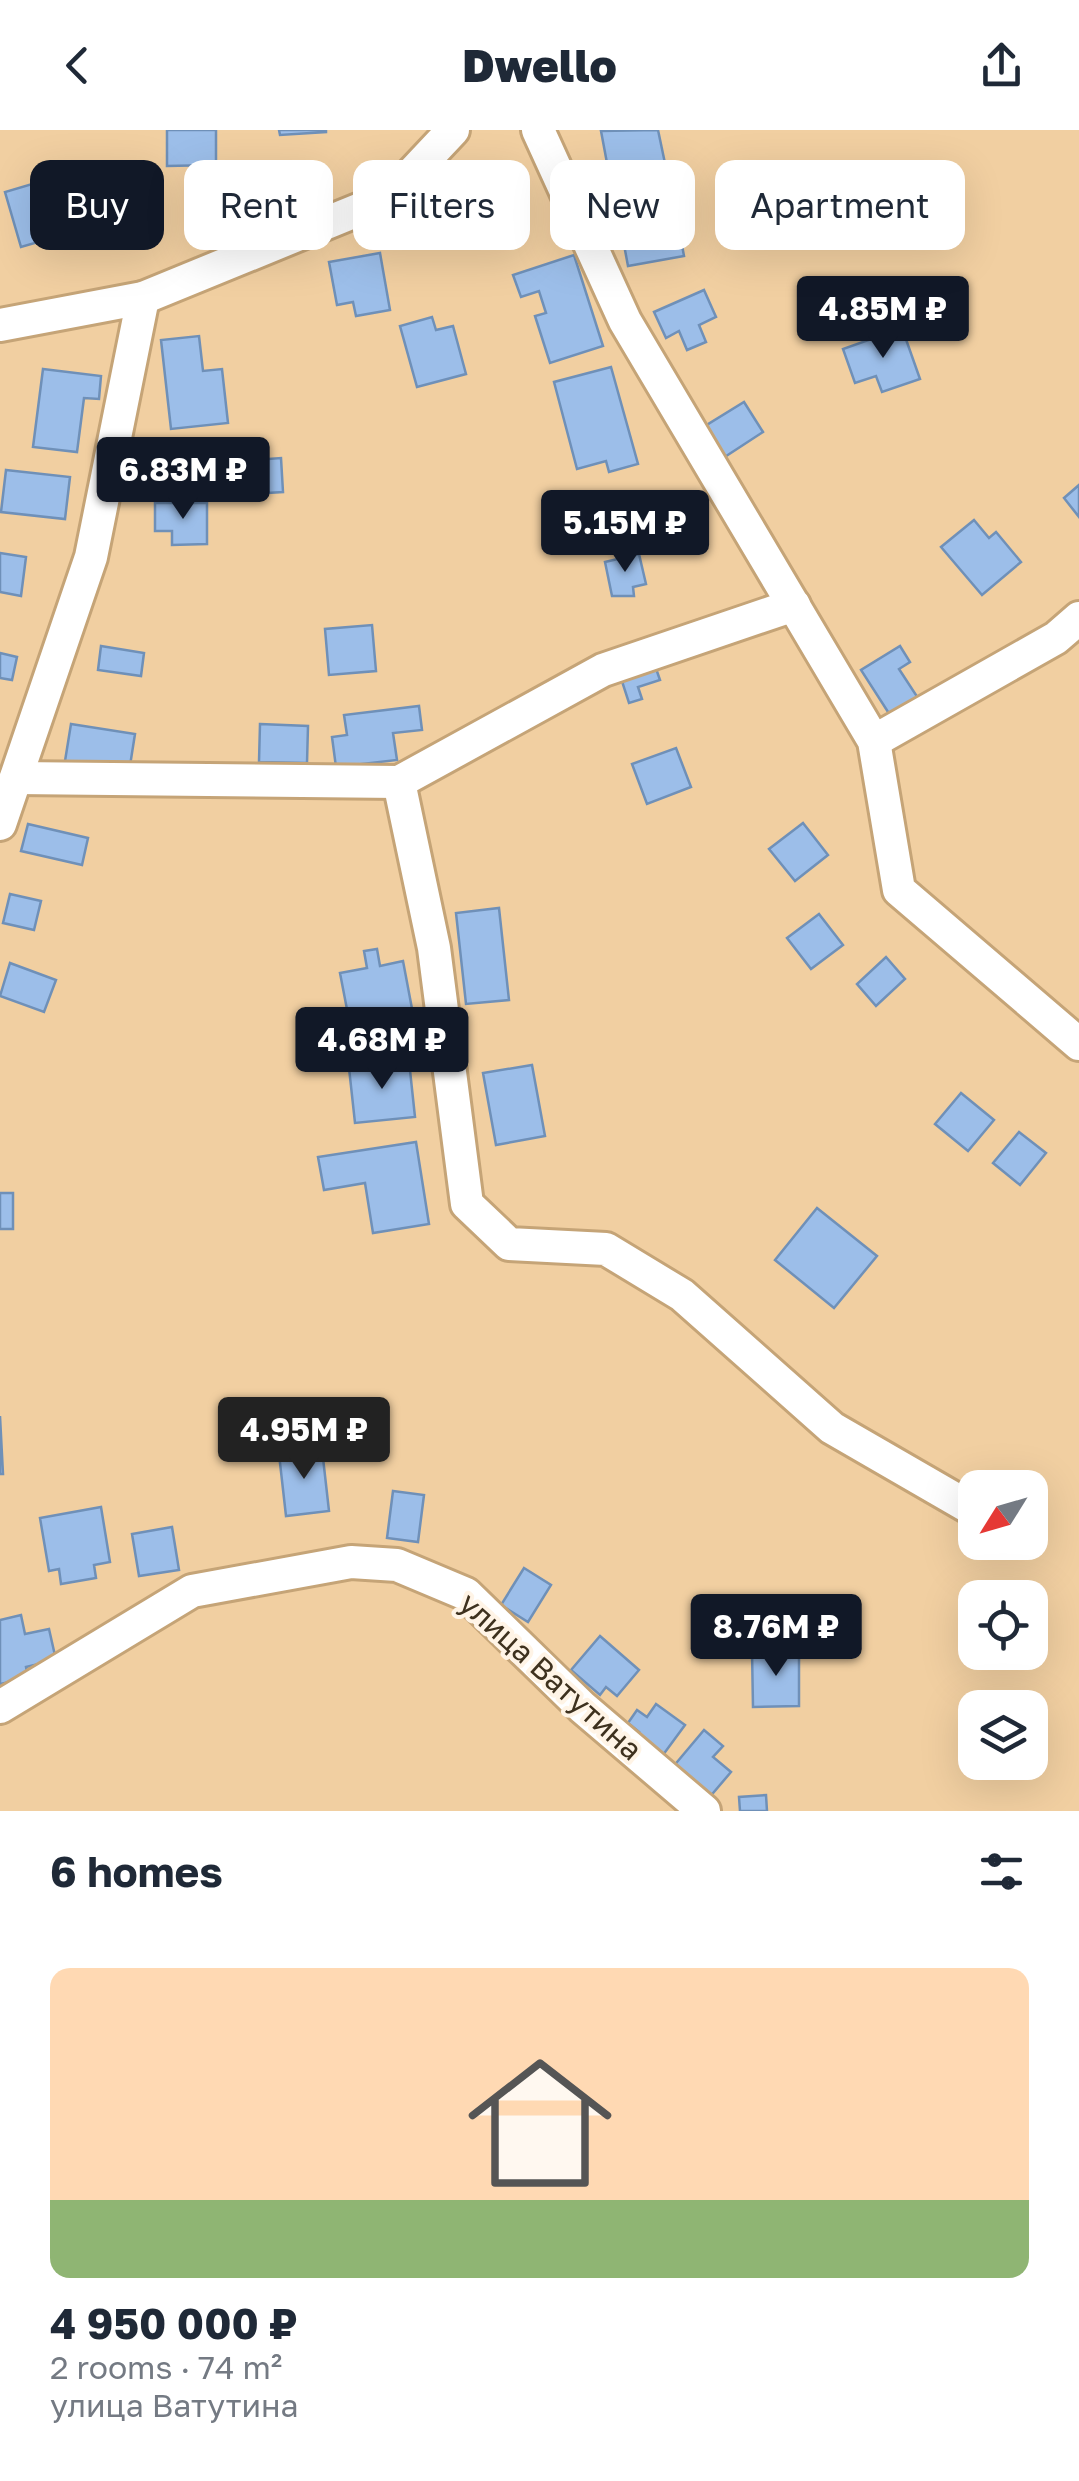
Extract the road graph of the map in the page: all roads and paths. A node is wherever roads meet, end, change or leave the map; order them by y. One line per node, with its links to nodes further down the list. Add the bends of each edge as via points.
1 (453, 130): 3 (street, via 390,197)
2 (538, 130): 5 (street, via 625,321)
3 (143, 298): 4 (street); 8 (street, via 91,557)
4 (0, 325)
5 (794, 605): 7 (street); 9 (street, via 603,670)
6 (1079, 618): 7 (street, via 1056,638)
7 (874, 742): 11 (street, via 899,890)
8 (16, 778): 9 (street); 10 (street)
9 (399, 782): 12 (street, via 434,948 468,1204 509,1244 606,1249 682,1295 832,1428)
10 (0, 824)
11 (1079, 1044)
12 (958, 1501)
13 (0, 1708): 14 (street, улица Ватутина, via 192,1591 351,1562 397,1566 466,1594 582,1707)
14 (704, 1811)

